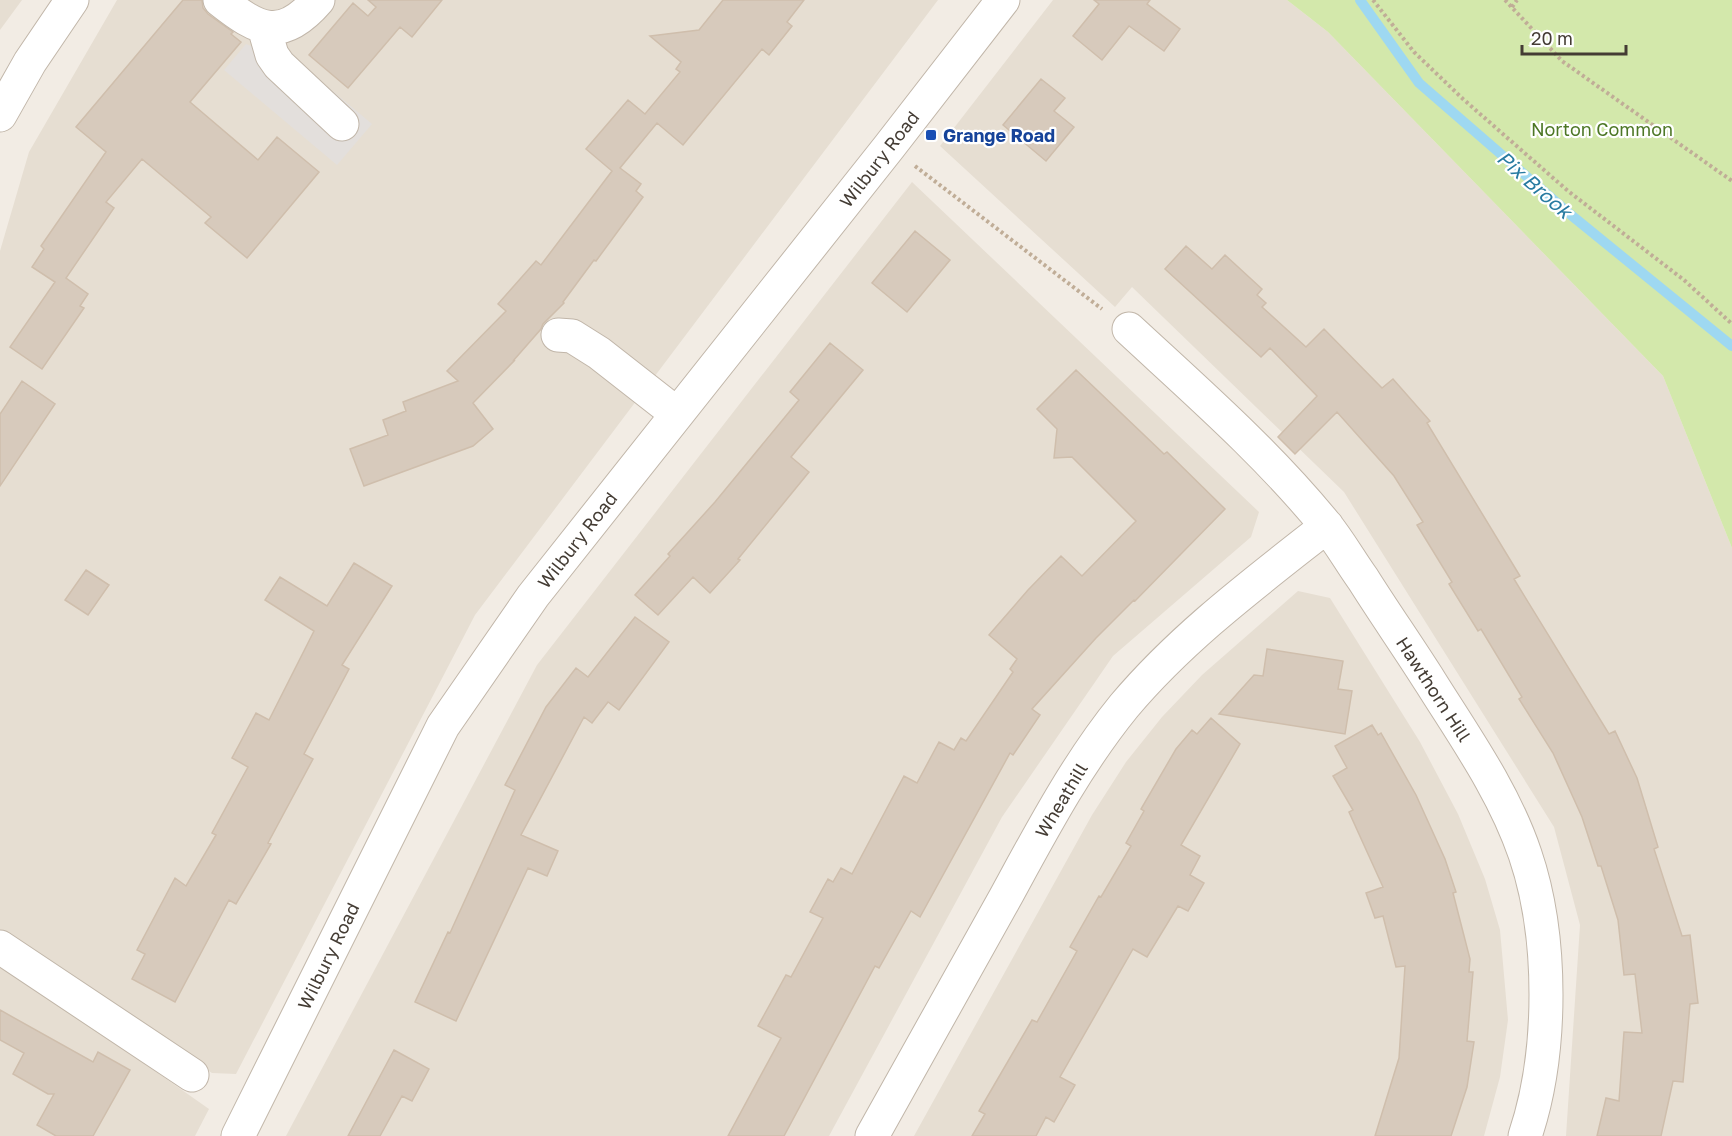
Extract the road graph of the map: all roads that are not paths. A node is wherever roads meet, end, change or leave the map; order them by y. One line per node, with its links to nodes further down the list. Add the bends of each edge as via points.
1 (72, 0): 6 (street)
2 (220, 0): 5 (street)
3 (318, 0): 5 (street, via 292,22 277,28)
4 (1003, 0): 10 (street, Wilbury Road)
5 (264, 27): 7 (street, via 279,65)
6 (0, 116)
7 (342, 124)
8 (1129, 329): 11 (street, Hawthorn Hill, via 1266,458)
9 (558, 335): 10 (street, via 572,336 599,353)
10 (677, 414): 14 (street, Wilbury Road, via 533,597 443,726)
11 (1328, 526): 15 (street, Wheathill, via 1224,607 1124,706 1045,825); 16 (street, Hawthorn Hill, via 1482,764 1525,854 1539,906 1545,952 1545,1036)
12 (0, 947): 13 (street)
13 (192, 1075)
14 (238, 1136)
15 (872, 1136)
16 (1526, 1136)

